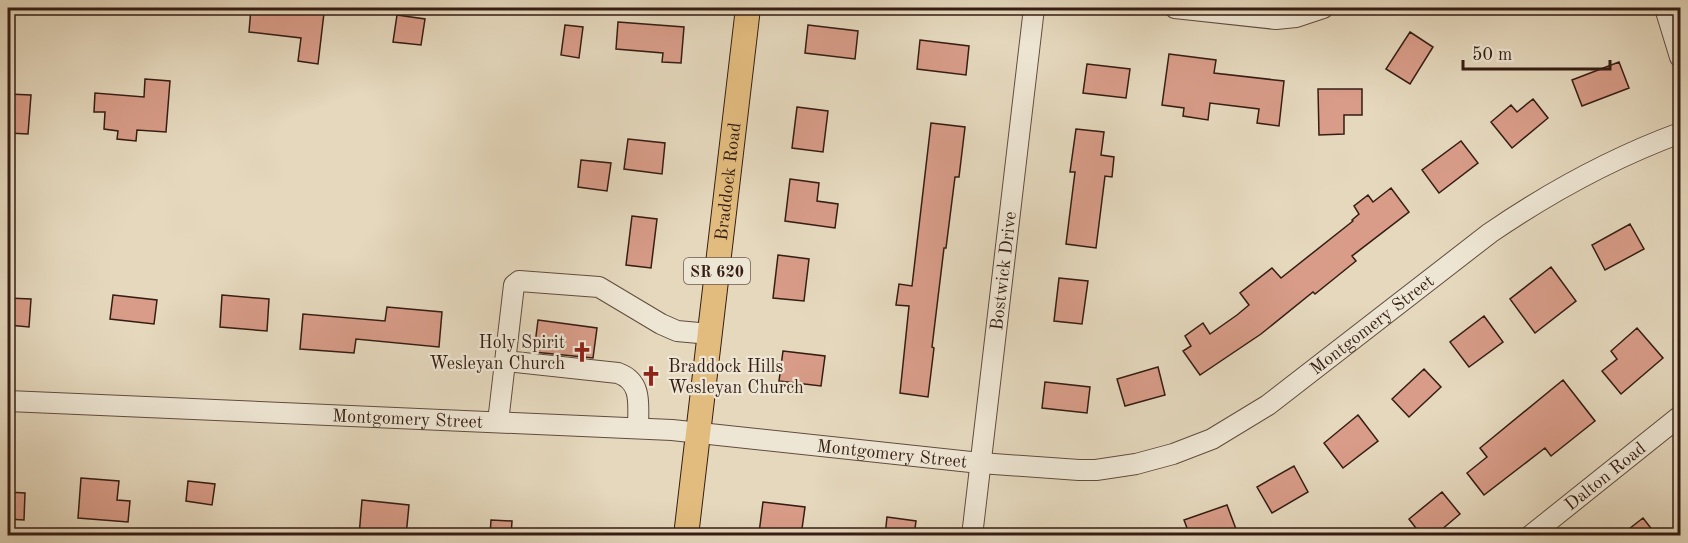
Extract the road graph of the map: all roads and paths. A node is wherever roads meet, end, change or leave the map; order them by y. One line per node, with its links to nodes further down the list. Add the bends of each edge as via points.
1 (748, 8): 8 (main road, Braddock Road / SR 620)
2 (1034, 8): 15 (street, Bostwick Drive)
3 (1175, 8): 4 (street, via 1276,19)
4 (1323, 8)
5 (1665, 8): 6 (street)
6 (1680, 57)
7 (1680, 134): 15 (street, Montgomery Street, via 1564,185 1524,210 1268,405 1212,439 1155,459 1096,470)
8 (710, 334): 9 (street, via 677,331 599,287 519,281 514,285); 14 (main road, Braddock Road / SR 620)
9 (506, 361): 12 (street); 13 (street, via 627,376 638,397)
10 (8, 401): 12 (street, Montgomery Street)
11 (1680, 416): 18 (street, Dalton Road)
12 (498, 422): 13 (street, Montgomery Street)
13 (638, 428): 14 (street, Montgomery Street)
14 (698, 431): 15 (street, Montgomery Street); 16 (main road, Braddock Road / SR 620)
15 (980, 463): 17 (street, Bostwick Drive)
16 (686, 536)
17 (972, 536)
18 (1530, 536)

